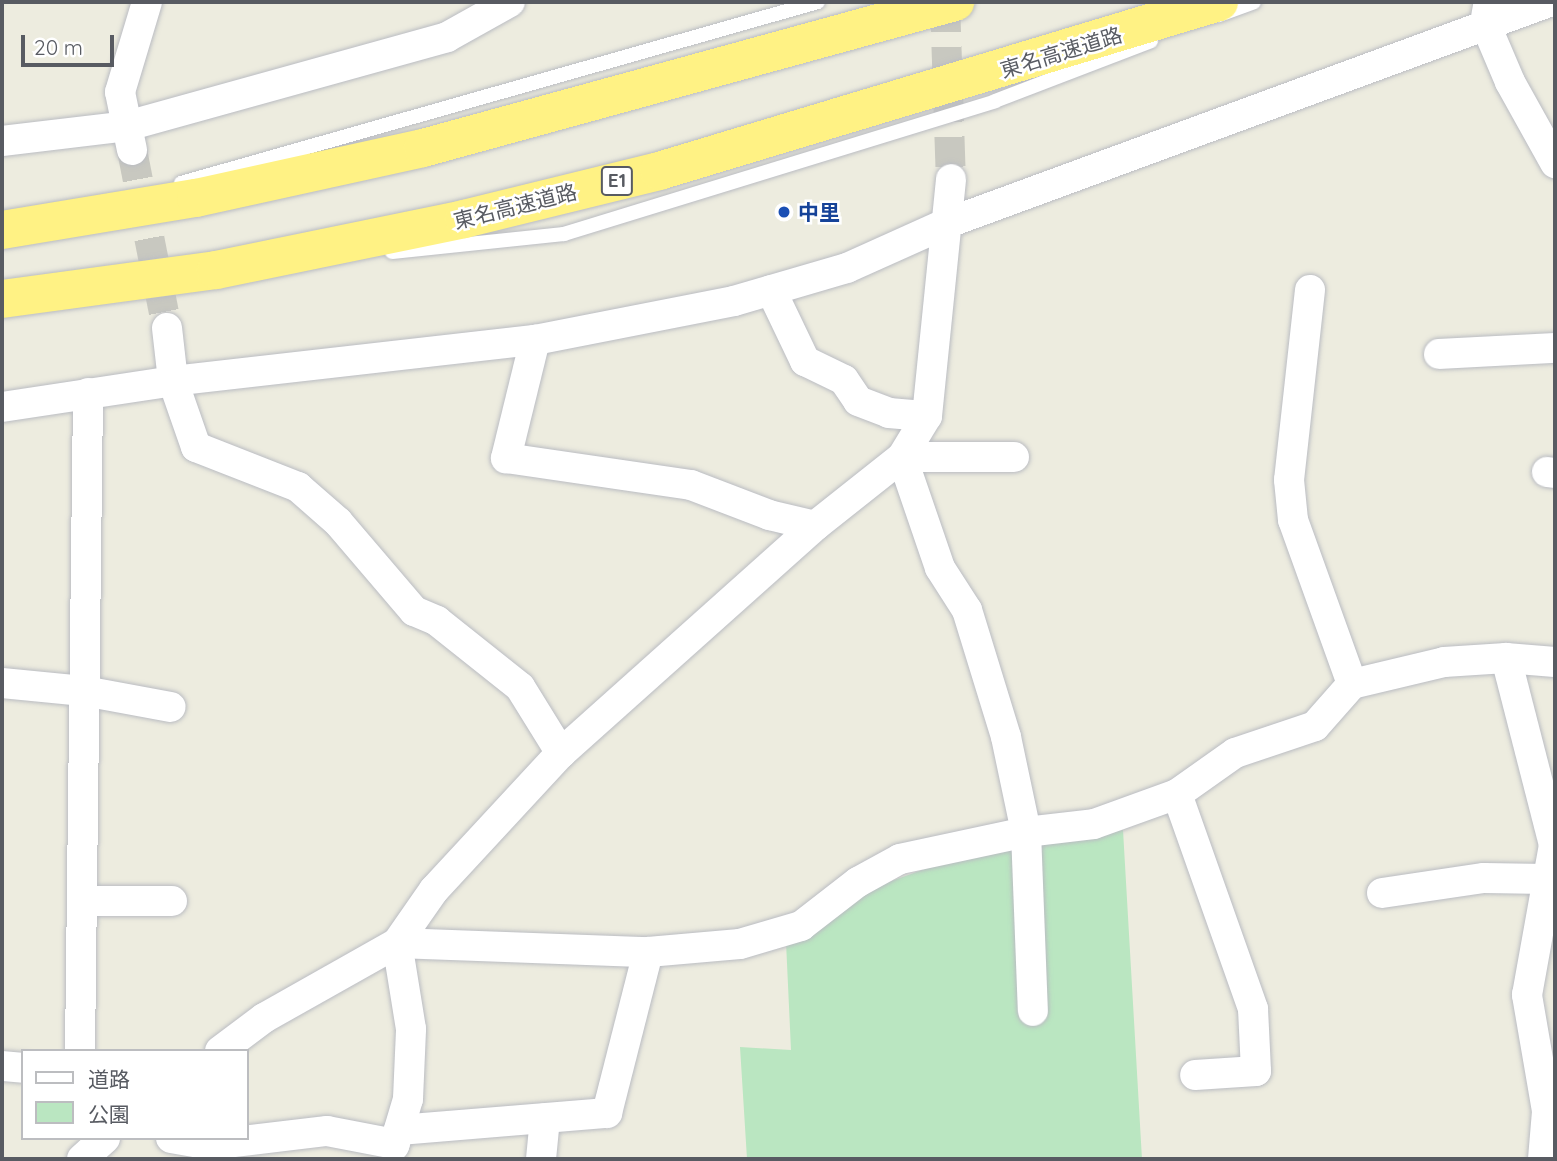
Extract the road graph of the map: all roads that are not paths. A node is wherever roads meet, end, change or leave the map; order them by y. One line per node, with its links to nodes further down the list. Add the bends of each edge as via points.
1 (146, 2): 9 (street, via 120,92)
2 (510, 2): 9 (street, via 447,37)
3 (818, 2): 14 (lane)
4 (955, 2): 14 (highway, via 423,148 196,198)
5 (1219, 2): 15 (highway, 東名高速道路 / E1, via 659,171 464,219)
6 (1254, 2): 15 (lane, via 995,101 564,234)
7 (1549, 2): 8 (street)
8 (1487, 12): 11 (street, via 1510,82); 13 (street, via 1408,55)
9 (130, 138): 10 (street)
10 (2, 141)
11 (1555, 163)
12 (951, 179): 13 (street)
13 (945, 224): 16 (street, via 847,268); 26 (street)
14 (19, 228)
15 (216, 270): 18 (highway, 東名高速道路 / E1)
16 (771, 290): 20 (street); 26 (street, via 805,360 844,380 858,401 889,412)
17 (1310, 290): 33 (street, via 1289,480 1292,507)
18 (2, 299)
19 (167, 328): 23 (street)
20 (535, 340): 23 (street); 29 (street, via 506,458 691,485 769,515)
21 (1555, 348): 22 (street)
22 (1439, 354)
23 (173, 381): 24 (street); 36 (street, via 196,447 298,487 338,522 414,611 437,621 520,687)
24 (88, 393): 25 (street); 34 (street)
25 (2, 407)
26 (927, 416): 27 (street)
27 (902, 457): 28 (street); 29 (street); 38 (street, via 940,568 967,610 987,664)
28 (1014, 457)
29 (815, 526): 36 (street)
30 (1506, 658): 31 (street); 33 (street, via 1444,662); 39 (street)
31 (1555, 662)
32 (2, 683): 34 (street)
33 (1352, 684): 37 (street, via 1315,726 1235,753)
34 (83, 691): 35 (street); 42 (street)
35 (171, 708)
36 (561, 753): 44 (street, via 434,890)
37 (1177, 794): 38 (street, via 1094,824); 51 (street, via 1253,1009 1256,1071)
38 (1026, 832): 45 (street, via 900,859 858,881 801,926 740,944); 46 (street)
39 (1555, 842): 40 (street)
40 (1546, 879): 41 (street, via 1484,878); 56 (street, via 1527,995 1547,1111)
41 (1382, 893)
42 (82, 901): 43 (street); 47 (street)
43 (172, 901)
44 (397, 943): 45 (street); 48 (street, via 264,1018); 54 (street, via 411,1029 408,1099)
45 (648, 952): 52 (street, via 607,1113)
46 (1033, 1011)
47 (80, 1049)
48 (223, 1049)
49 (2, 1066): 50 (street)
50 (21, 1068)
51 (1195, 1075)
52 (545, 1118): 54 (street); 55 (street)
53 (182, 1140): 54 (street, via 209,1145 327,1131)
54 (396, 1144)
55 (541, 1159)
56 (1543, 1159)

